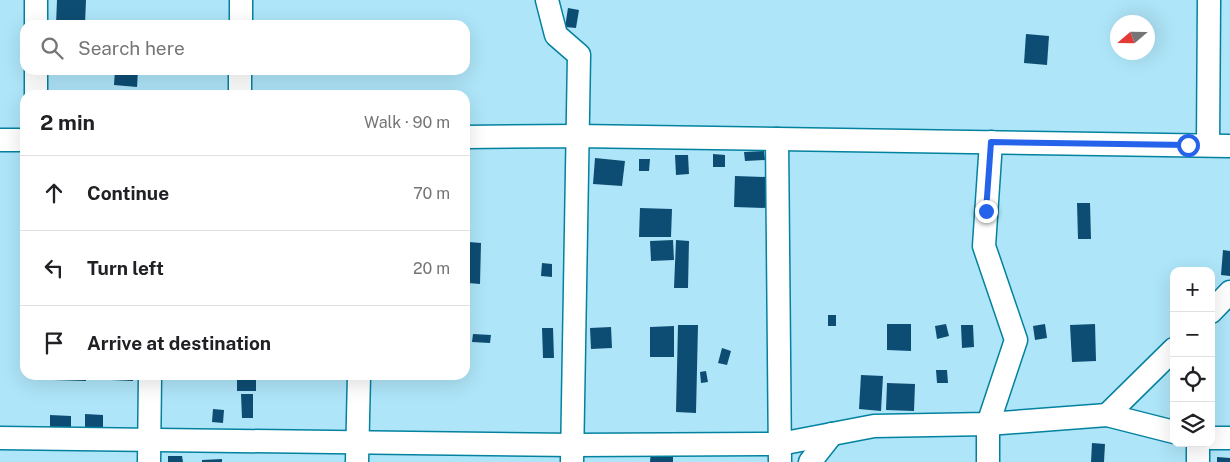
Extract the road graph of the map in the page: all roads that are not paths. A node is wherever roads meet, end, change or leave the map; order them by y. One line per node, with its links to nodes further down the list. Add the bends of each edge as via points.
1 (36, 0): 5 (street)
2 (241, 0): 6 (street)
3 (547, 0): 11 (street, via 556,35 579,55)
4 (1209, 0): 17 (street)
5 (36, 20)
6 (240, 20)
7 (36, 75): 9 (street)
8 (240, 75): 10 (street)
9 (36, 90)
10 (240, 90)
11 (578, 136): 12 (street); 13 (street); 34 (street)
12 (470, 137)
13 (777, 139): 16 (street); 33 (street)
14 (0, 140): 15 (street)
15 (20, 140)
16 (991, 142): 17 (street); 24 (street, via 984,246 1016,340)
17 (1219, 145)
18 (1230, 292): 19 (street)
19 (1215, 308)
20 (1170, 353): 23 (street)
21 (150, 380): 31 (street)
22 (358, 380): 32 (street)
23 (1107, 415): 24 (street); 25 (street)
24 (988, 424): 26 (street, via 874,426); 36 (street)
25 (1170, 431)
26 (832, 434): 33 (street); 35 (street)
27 (0, 438): 31 (street)
28 (1215, 438): 29 (street)
29 (1230, 438)
30 (1198, 447): 37 (street)
31 (149, 451): 32 (street)
32 (358, 452): 34 (street)
33 (780, 453): 34 (street)
34 (572, 454)
35 (810, 462)
36 (988, 462)
37 (1198, 462)

